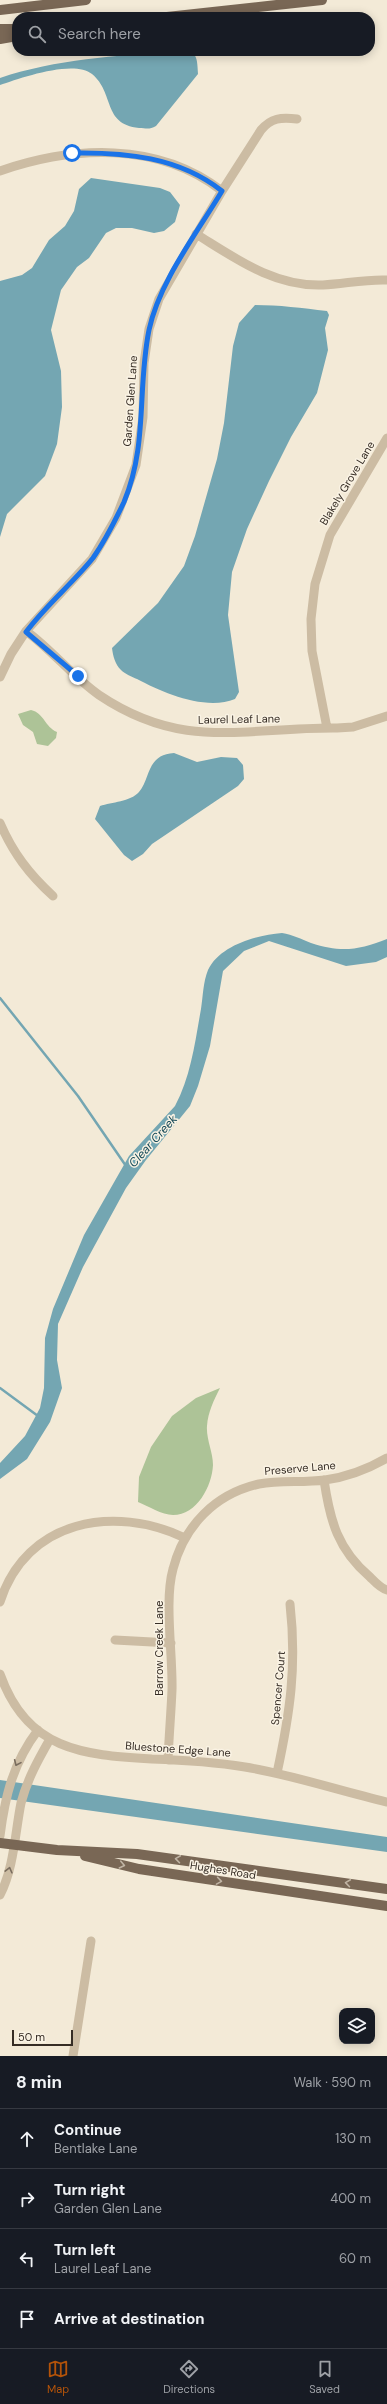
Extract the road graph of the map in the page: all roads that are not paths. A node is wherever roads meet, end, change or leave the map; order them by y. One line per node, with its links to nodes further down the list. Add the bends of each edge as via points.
1 (86, 0): 4 (main road)
2 (322, 0): 6 (main road)
3 (0, 4): 4 (main road)
4 (47, 4): 5 (main road)
5 (0, 10)
6 (213, 12)
7 (0, 29): 8 (main road)
8 (12, 29)
9 (12, 37): 10 (main road)
10 (0, 39)
11 (297, 119): 13 (street, Garden Glen Lane, via 279,118 265,125)
12 (0, 171): 13 (street, via 72,153 124,154 168,163 204,179)
13 (222, 191): 14 (street, Garden Glen Lane)
14 (196, 234): 15 (street, via 255,270 285,281 322,285); 17 (street, Garden Glen Lane, via 159,299 149,329 144,363 141,435 136,464 124,502 92,559)
15 (387, 280)
16 (387, 438): 20 (street, Blakely Grove Lane, via 330,534 315,584 310,618 312,651)
17 (26, 632): 18 (street, Garden Glen Lane); 20 (street, Laurel Leaf Lane, via 97,694 138,717 166,728 205,733)
18 (0, 677)
19 (387, 716): 20 (street, Laurel Leaf Lane, via 353,727)
20 (327, 728)
21 (0, 823): 22 (street, via 25,868)
22 (53, 896)
23 (387, 1458): 24 (street, Preserve Lane, via 373,1466)
24 (324, 1480): 25 (street, Preserve Lane, via 278,1480 242,1488 202,1514); 26 (street, via 329,1514 339,1540 357,1566)
25 (185, 1538): 27 (street, via 136,1521 99,1521 76,1526 52,1536 28,1556 14,1572); 30 (street, Barrow Creek Lane, via 173,1570)
26 (387, 1590)
27 (0, 1602)
28 (290, 1604): 35 (street, Spencer Court, via 294,1641 292,1685 289,1717)
29 (115, 1640): 30 (street)
30 (171, 1643): 34 (street, Barrow Creek Lane, via 172,1690)
31 (0, 1674): 32 (street, Bluestone Edge Lane, via 17,1707)
32 (38, 1730): 33 (street, Bluestone Edge Lane); 37 (street, one-way to 37, via 20,1757 11,1778)
33 (50, 1739): 34 (street, Bluestone Edge Lane, via 64,1746 96,1755); 39 (street, via 35,1765 24,1793)
34 (168, 1760): 35 (street, Bluestone Edge Lane, via 209,1762)
35 (276, 1773): 36 (street, Bluestone Edge Lane)
36 (387, 1802)
37 (0, 1836)
38 (0, 1842): 39 (main road, Hughes Road)
39 (13, 1844): 40 (main road, Hughes Road); 42 (street, one-way to 39, via 10,1868)
40 (57, 1850): 41 (main road, Hughes Road, one-way to 40, via 144,1855); 43 (main road, Hughes Road, one-way to 43, via 138,1869)
41 (387, 1889)
42 (0, 1895)
43 (387, 1906)
44 (91, 1941): 45 (street)
45 (73, 2056)

